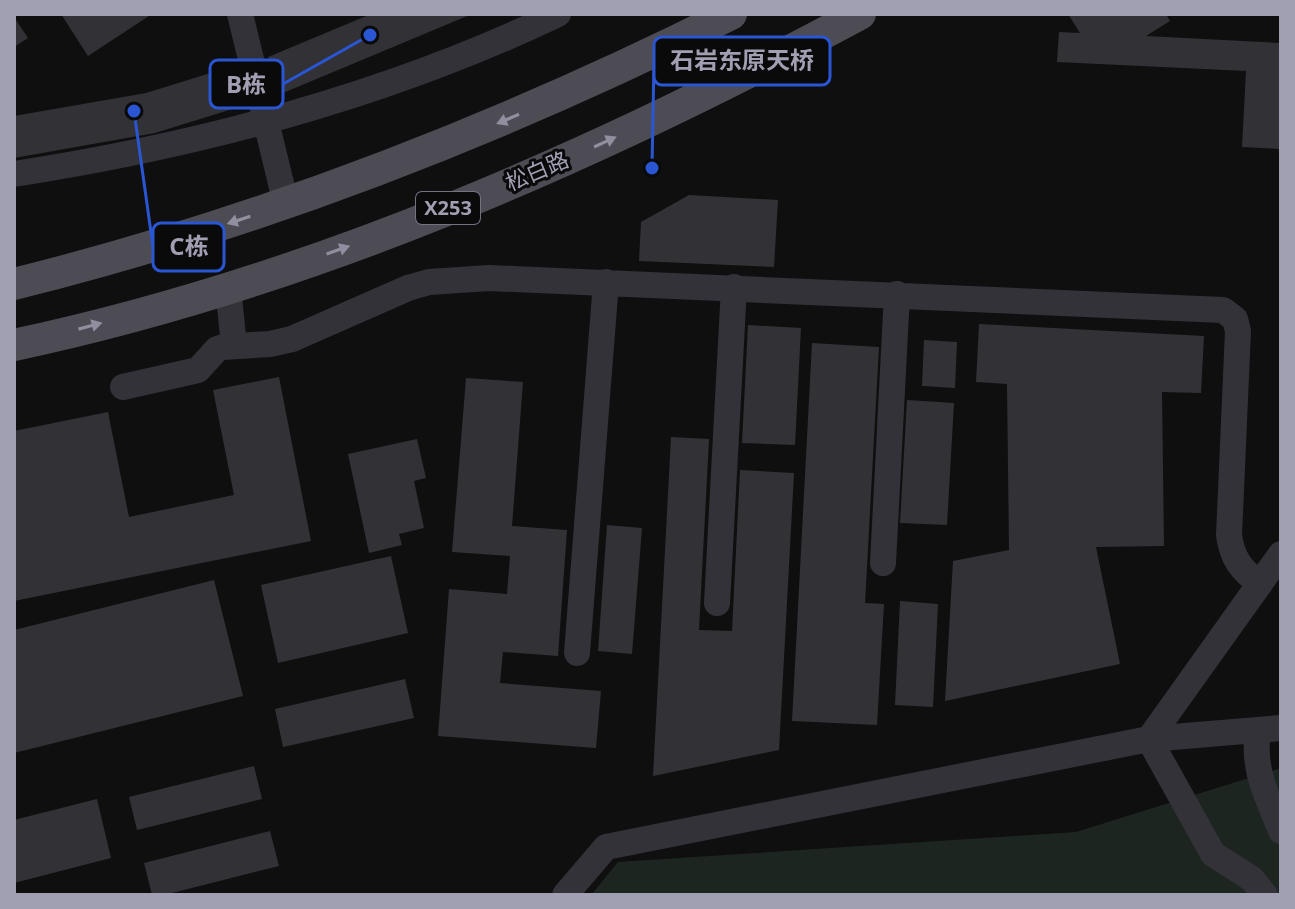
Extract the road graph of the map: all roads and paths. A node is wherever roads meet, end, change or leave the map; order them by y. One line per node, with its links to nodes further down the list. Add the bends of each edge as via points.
1 (240, 14): 5 (lane)
2 (558, 14): 5 (lane, via 407,77)
3 (731, 14): 7 (main road, one-way to 7, via 490,127)
4 (860, 14): 10 (main road, 松白路 / X253, one-way to 4, via 513,182 683,105)
5 (266, 122): 6 (lane, via 141,152); 7 (lane)
6 (14, 174)
7 (286, 204): 9 (main road, one-way to 9)
8 (606, 282): 11 (lane); 14 (lane, via 429,282 292,339); 20 (lane)
9 (14, 284)
10 (228, 287): 13 (main road, 松白路 / X253, one-way to 10); 14 (lane)
11 (734, 287): 12 (lane); 19 (lane)
12 (897, 294): 17 (lane); 18 (lane, via 1223,310 1235,319 1229,535 1236,562)
13 (14, 345)
14 (234, 346): 15 (lane, via 217,349 198,370)
15 (123, 387)
16 (1281, 554): 18 (lane)
17 (883, 563)
18 (1260, 584): 22 (lane)
19 (717, 603)
20 (577, 653)
21 (1269, 729): 22 (lane); 23 (lane, via 1255,753)
22 (1149, 739): 24 (lane, via 606,847); 25 (lane, via 1213,854 1252,879)
23 (1281, 831)
24 (565, 895)
25 (1265, 895)

